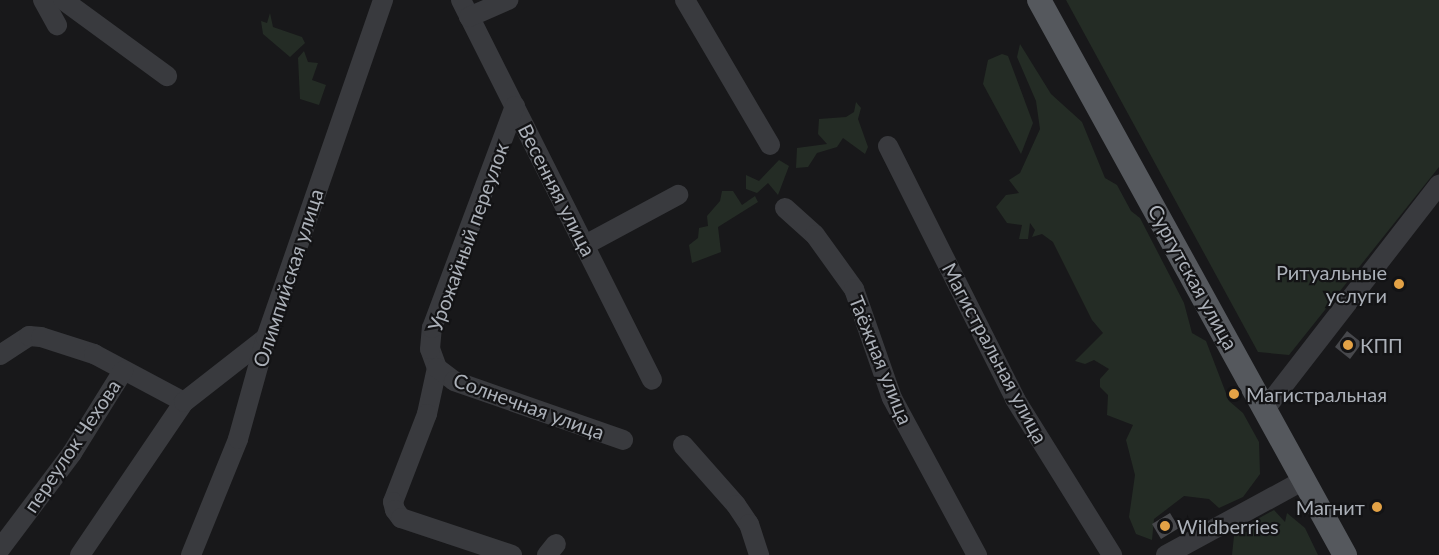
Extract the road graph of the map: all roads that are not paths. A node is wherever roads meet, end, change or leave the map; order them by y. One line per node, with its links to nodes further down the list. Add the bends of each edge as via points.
1 (43, 0): 8 (street)
2 (63, 0): 9 (street)
3 (383, 0): 17 (street, Олимпийская улица)
4 (508, 0): 7 (street)
5 (685, 0): 11 (street)
6 (1039, 0): 23 (main road, Сургутская улица)
7 (465, 8): 10 (street, Весенняя улица)
8 (57, 25)
9 (167, 76)
10 (515, 106): 16 (street, Весенняя улица); 19 (street, Урожайный переулок, via 432,328 430,350)
11 (770, 145)
12 (888, 146): 33 (street, Магистральная улица, via 1015,399)
13 (1439, 184): 23 (street)
14 (678, 195): 16 (street)
15 (785, 208): 32 (street, Таёжная улица, via 815,235 854,289 892,398)
16 (585, 245): 21 (street, Весенняя улица)
17 (266, 339): 22 (street); 29 (street, Олимпийская улица, via 238,439)
18 (0, 355): 20 (street, via 29,336 40,337 74,345)
19 (437, 368): 24 (street, Солнечная улица, via 453,381); 30 (street, via 427,414 393,502 395,510 401,518)
20 (123, 371): 22 (street); 27 (street, переулок Чехова, via 72,453)
21 (651, 380)
22 (184, 402): 28 (street)
23 (1265, 409): 26 (main road, Сургутская улица)
24 (623, 440)
25 (683, 445): 31 (street, via 736,505 749,524)
26 (1304, 480): 34 (street); 35 (main road, Сургутская улица)
27 (0, 549)
28 (80, 555)
29 (191, 555)
30 (512, 555)
31 (759, 555)
32 (977, 555)
33 (1112, 555)
34 (1166, 555)
35 (1345, 555)

